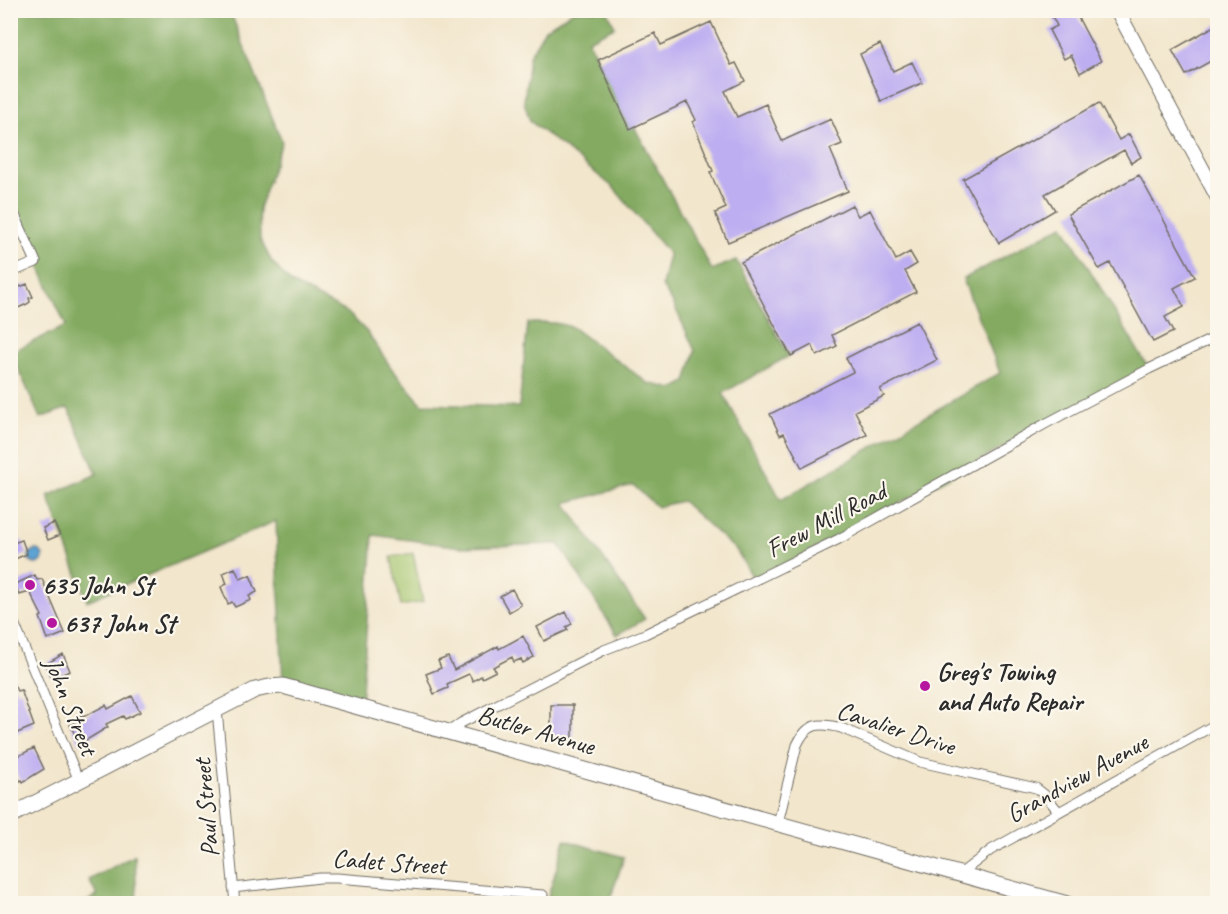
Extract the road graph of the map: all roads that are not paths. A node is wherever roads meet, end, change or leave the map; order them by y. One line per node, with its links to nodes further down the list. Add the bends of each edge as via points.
1 (1117, 10): 2 (street)
2 (1218, 198)
3 (10, 204): 4 (street, via 36,262)
4 (10, 273)
5 (1218, 336): 9 (street, Frew Mill Road, via 1055,419 839,539 604,650)
6 (10, 613): 10 (street, John Street)
7 (217, 710): 9 (main road, Butler Avenue, via 255,690 283,686); 10 (main road, Butler Avenue); 15 (street, Paul Street)
8 (1218, 723): 11 (street, Grandview Avenue)
9 (450, 731): 13 (main road, Butler Avenue)
10 (78, 781): 12 (main road, Butler Avenue)
11 (1059, 812): 13 (street, Cavalier Drive, via 1036,788 920,762 841,728 818,725 808,728 797,745); 14 (street, Grandview Avenue, via 991,850)
12 (10, 816)
13 (778, 823): 14 (main road, Butler Avenue)
14 (960, 874): 18 (main road, Butler Avenue)
15 (233, 888): 16 (street, Cadet Street, via 337,878); 17 (street, Paul Street)
16 (543, 895)
17 (235, 903)
18 (1067, 903)

